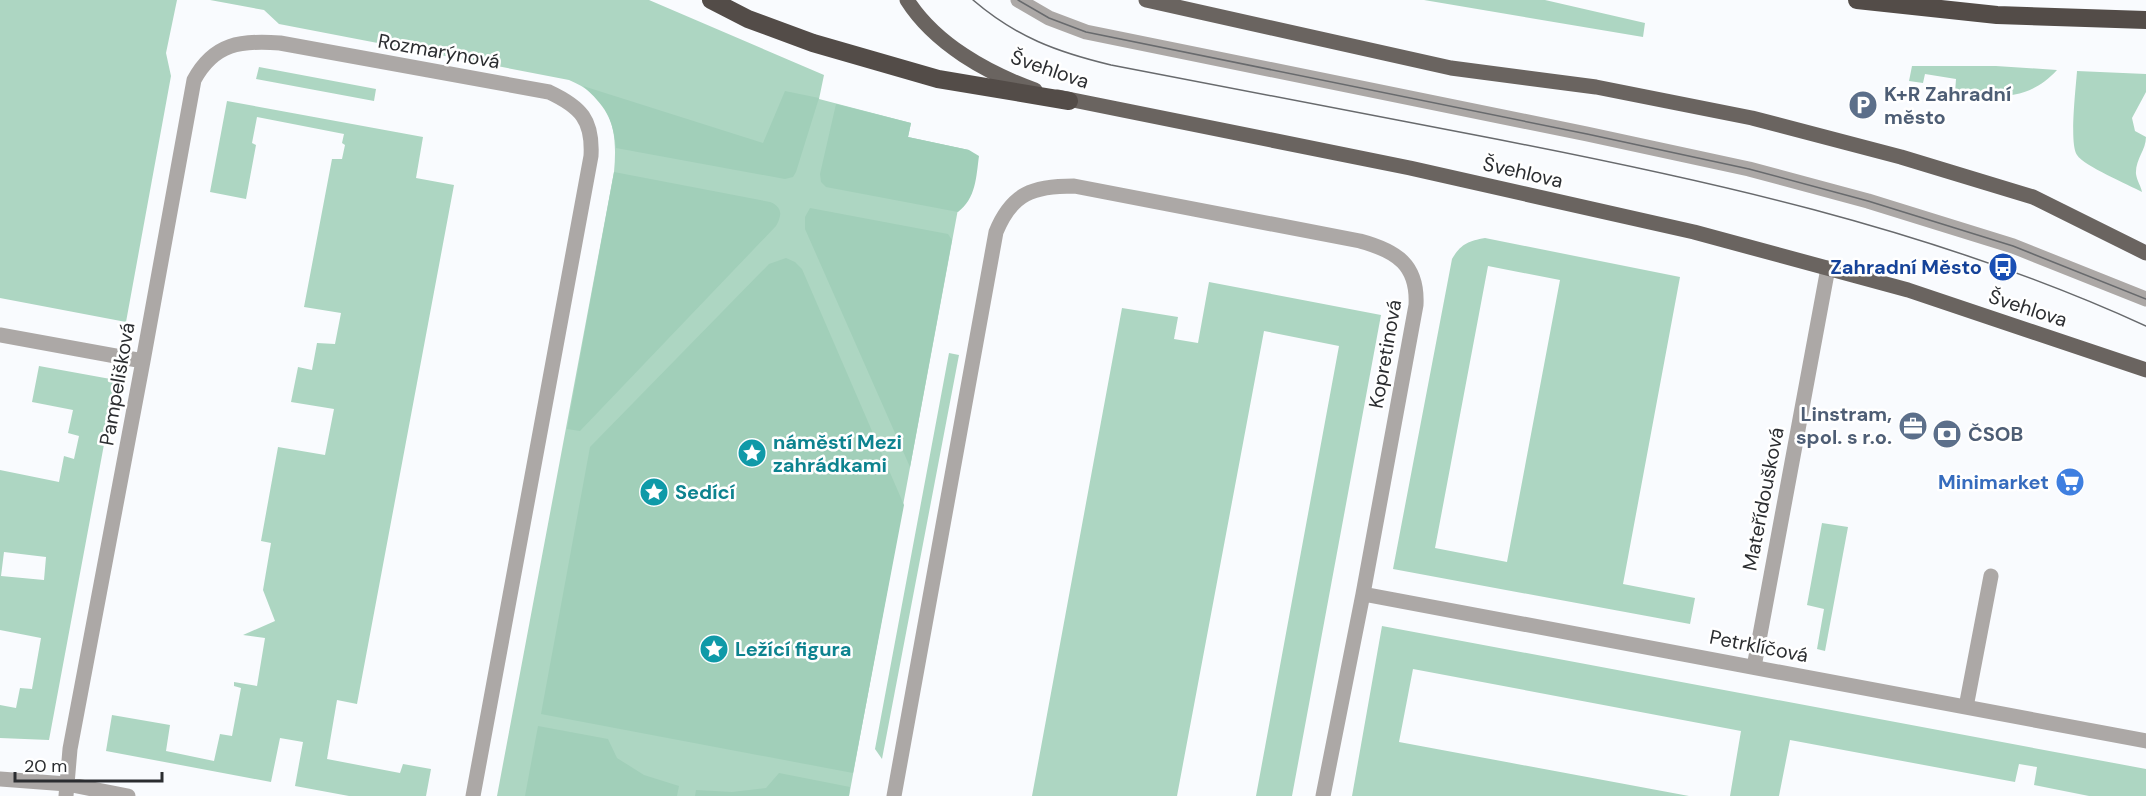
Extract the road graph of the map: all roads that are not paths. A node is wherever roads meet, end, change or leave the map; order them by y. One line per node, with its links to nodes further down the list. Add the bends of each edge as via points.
1 (711, 0): 8 (highway, via 748,19 813,43 938,79)
2 (907, 0): 8 (main road, Švehlova, via 936,34 986,68)
3 (1018, 0): 11 (street, via 1049,18 1086,32 1771,174 2013,246)
4 (1146, 0): 9 (main road, via 1451,68 1596,87 1752,118 2032,197)
5 (1857, 0): 6 (highway, via 1997,15)
6 (2146, 20)
7 (280, 43): 13 (street, Pampelišková, via 248,41 225,48 208,60 194,80); 23 (street, Rozmarýnová, via 549,92 576,107 589,125 591,156)
8 (1069, 101): 10 (main road, Švehlova, via 1410,168 1694,232)
9 (2146, 253)
10 (1828, 268): 14 (main road, Švehlova, via 1908,290); 17 (street, Mateřídoušková)
11 (2146, 299)
12 (0, 335): 13 (street)
13 (143, 361): 21 (street, Pampelišková, via 70,749)
14 (2146, 370)
15 (1991, 576): 18 (street)
16 (1363, 594): 17 (street, Petrklíčová); 24 (street, Kopretinová, via 1416,305 1414,277 1401,260 1389,251 1360,242 1074,186 1031,191 1015,201 996,232); 25 (street, Kopretinová)
17 (1754, 667): 18 (street, Petrklíčová)
18 (1966, 707): 19 (street, Petrklíčová)
19 (2146, 741)
20 (0, 779): 21 (street)
21 (66, 790): 22 (street)
22 (128, 796)
23 (473, 796)
24 (894, 796)
25 (1323, 796)

